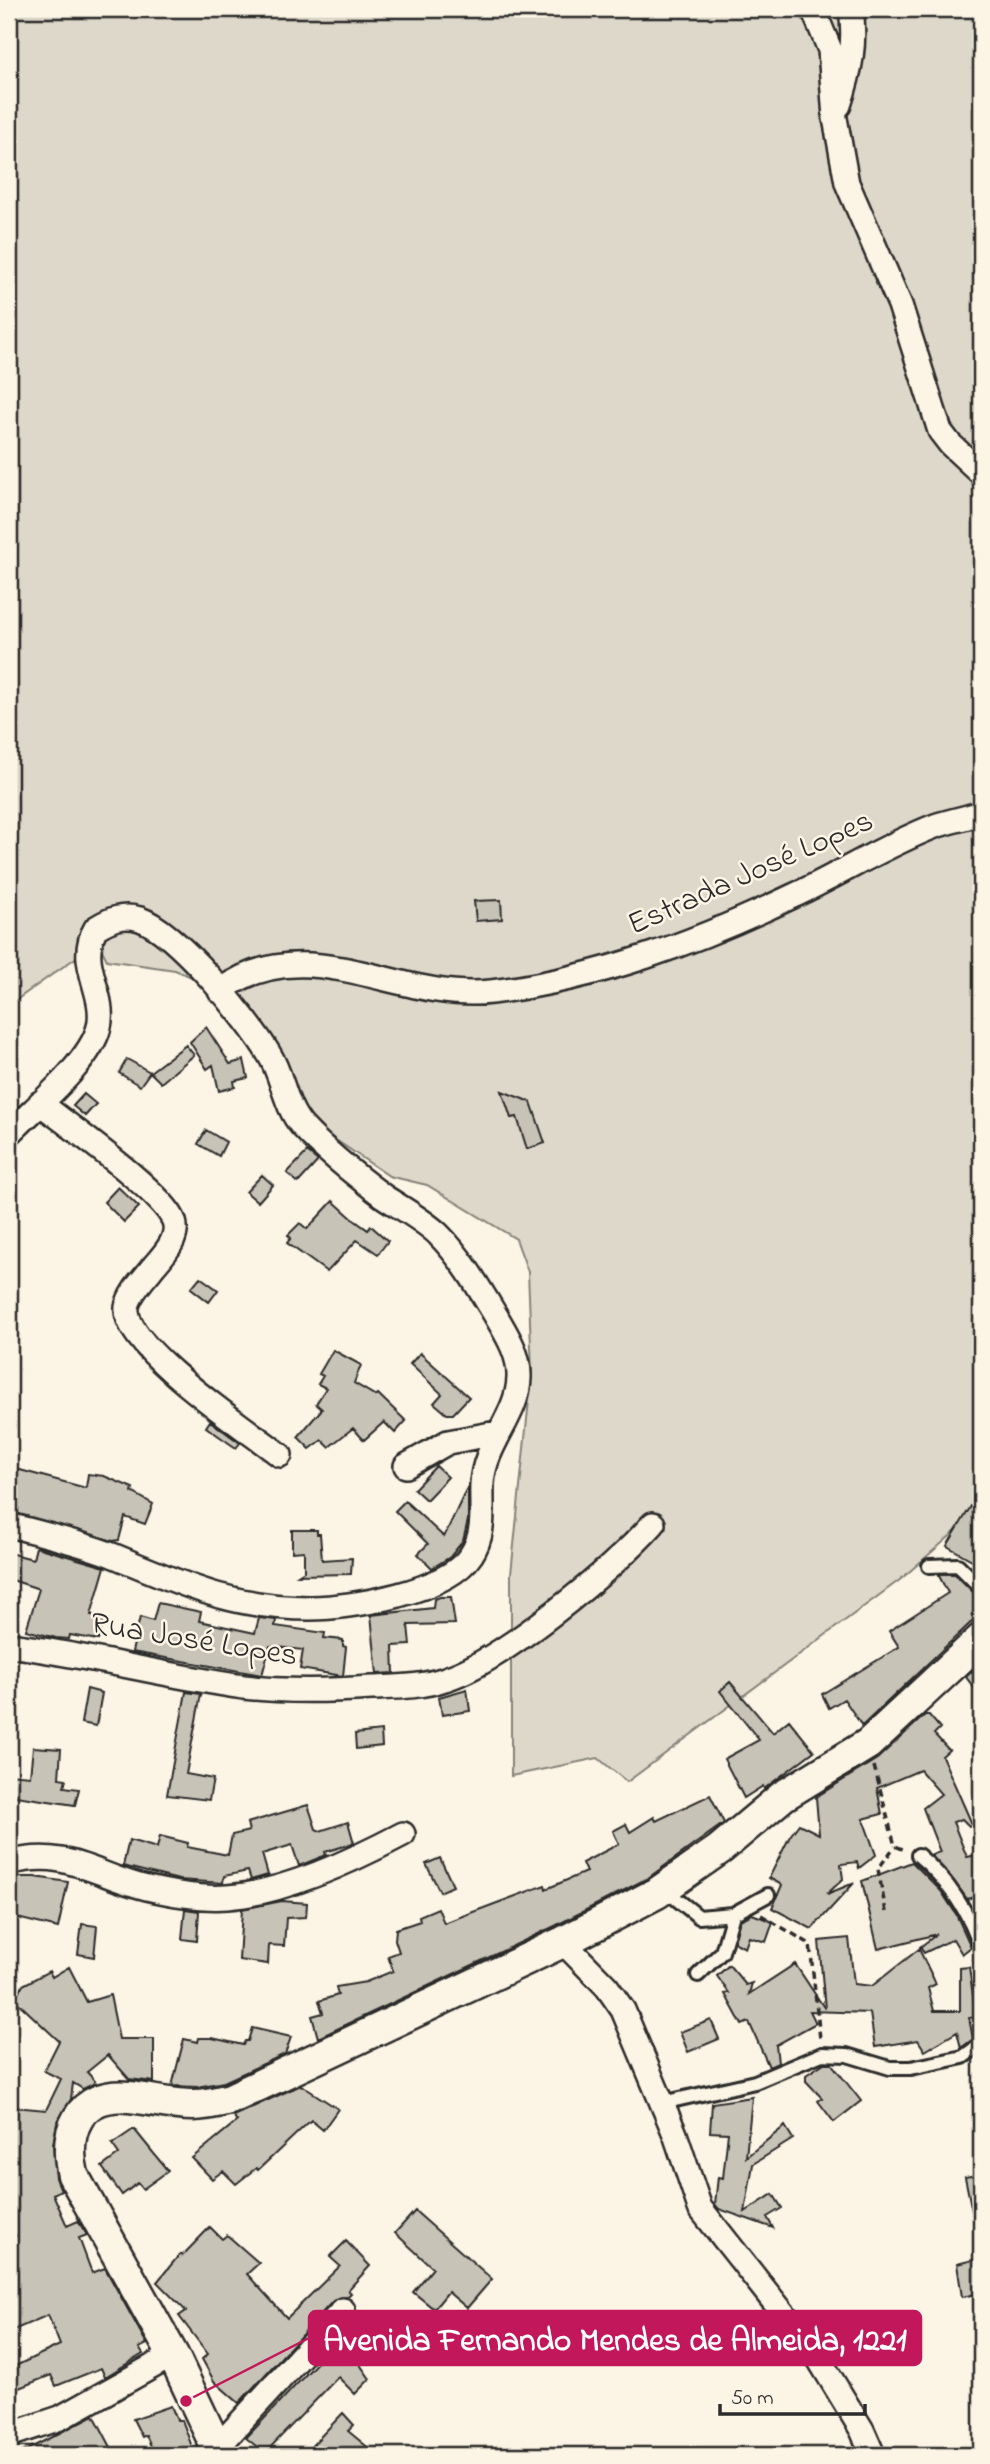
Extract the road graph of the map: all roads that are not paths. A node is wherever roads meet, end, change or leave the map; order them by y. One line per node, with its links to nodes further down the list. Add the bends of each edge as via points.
1 (813, 9): 3 (street, via 830,50)
2 (851, 9): 3 (street, via 855,37 851,67)
3 (835, 118): 4 (street, via 847,183 900,305 940,431)
4 (981, 474)
5 (981, 813): 6 (street, Estrada José Lopes, via 915,835 698,938 559,981 460,993 306,964 262,968)
6 (220, 991): 7 (street, via 142,920 124,916 96,928 87,950 99,1026 84,1054); 9 (street, via 270,1056 303,1127 341,1163 435,1232 488,1303 513,1347 519,1376 514,1402)
7 (40, 1103): 8 (street); 10 (street, via 154,1192 174,1219 174,1239 131,1296 127,1307 133,1329 188,1388)
8 (9, 1134)
9 (497, 1433): 11 (street, via 448,1442); 13 (street, via 486,1462 481,1531 471,1556 440,1580 345,1606 285,1608 231,1601 92,1548)
10 (280, 1455)
11 (407, 1466)
12 (653, 1524): 17 (street, Rua José Lopes, via 604,1570 507,1646 443,1680 365,1689 286,1691)
13 (9, 1525)
14 (929, 1566): 15 (lane, via 958,1565)
15 (981, 1588)
16 (981, 1639): 21 (street, via 868,1744 783,1796)
17 (9, 1645)
18 (403, 1834): 20 (street, via 327,1870 225,1898 145,1888 55,1857)
19 (918, 1855): 25 (lane, via 941,1876 971,1923)
20 (9, 1863)
21 (663, 1889): 23 (lane, via 699,1917); 24 (street)
22 (768, 1895): 23 (lane)
23 (733, 1914): 26 (lane, via 722,1952)
24 (562, 1942): 28 (street, via 623,2010); 30 (street, via 230,2099 194,2105 114,2097 94,2103 77,2118 69,2143 73,2175)
25 (981, 1949)
26 (698, 1975)
27 (981, 2044): 28 (lane, via 972,2054 911,2068 822,2054 755,2081)
28 (662, 2103): 33 (street, via 700,2208 817,2356)
29 (343, 2310): 32 (street)
30 (173, 2356): 31 (street, via 68,2414); 32 (street)
31 (9, 2435)
32 (219, 2451)
33 (873, 2455)

